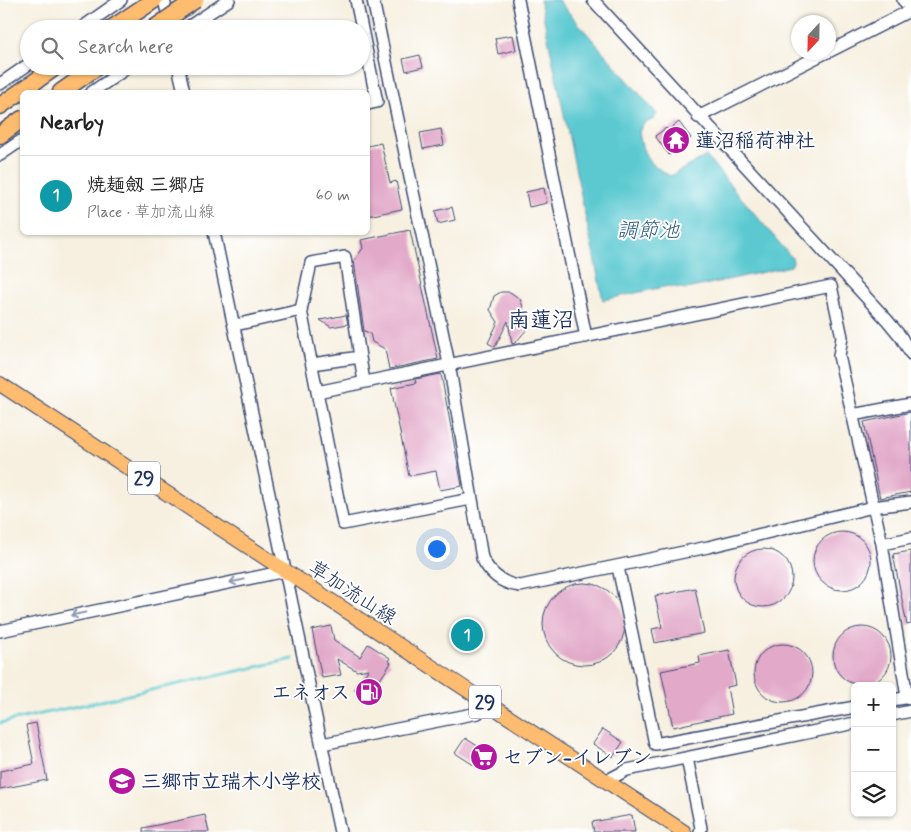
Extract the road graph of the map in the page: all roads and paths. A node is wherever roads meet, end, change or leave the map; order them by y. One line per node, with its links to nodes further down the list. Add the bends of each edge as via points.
1 (121, 0): 12 (street)
2 (154, 0): 13 (highway)
3 (164, 0): 15 (street)
4 (196, 0): 14 (highway, bridge)
5 (229, 0): 16 (street)
6 (356, 0): 17 (street)
7 (373, 0): 46 (street)
8 (518, 0): 42 (street)
9 (593, 0): 34 (street)
10 (903, 0): 11 (street)
11 (911, 9): 18 (street)
12 (93, 20)
13 (125, 20)
14 (166, 20)
15 (168, 20)
16 (199, 20)
17 (360, 20)
18 (836, 48)
19 (812, 60): 34 (street)
20 (370, 68): 32 (street, via 377,102)
21 (20, 70): 26 (street)
22 (44, 75): 27 (highway)
23 (85, 75): 28 (highway)
24 (117, 75): 29 (street)
25 (180, 75): 30 (street)
26 (0, 84)
27 (23, 90)
28 (64, 90)
29 (95, 90)
30 (184, 90)
31 (20, 92): 33 (highway)
32 (370, 104)
33 (0, 106)
34 (698, 117): 43 (street, via 887,320)
35 (20, 121): 36 (highway)
36 (0, 135)
37 (20, 141): 38 (street)
38 (0, 156)
39 (215, 235): 41 (street)
40 (302, 310): 41 (street); 44 (street, via 311,262 345,258); 45 (street)
41 (234, 324): 58 (street)
42 (586, 337): 46 (street); 51 (street, via 831,286 842,337 839,356)
43 (911, 354)
44 (360, 357): 45 (street); 47 (street)
45 (312, 364): 49 (street)
46 (448, 364): 47 (street); 52 (street)
47 (364, 382): 49 (street)
48 (0, 384): 58 (main road, 草加流山線 / 29)
49 (317, 392): 52 (street, via 343,524)
50 (911, 404): 51 (street)
51 (852, 415): 54 (street)
52 (472, 499): 57 (street, via 482,558 487,569 511,585)
53 (911, 502): 54 (street)
54 (873, 507): 56 (street); 57 (street)
55 (911, 538): 56 (street)
56 (882, 544): 60 (street)
57 (618, 567): 63 (street, via 655,744)
58 (286, 572): 59 (street, one-way to 59); 62 (main road, 草加流山線 / 29); 67 (street)
59 (0, 630)
60 (909, 697): 61 (street)
61 (896, 699)
62 (485, 702): 67 (street, via 478,713); 69 (main road, 草加流山線 / 29)
63 (851, 708)
64 (911, 711): 65 (street)
65 (896, 714)
66 (851, 724): 68 (street)
67 (322, 744): 70 (street)
68 (687, 758): 69 (street, via 627,770); 72 (street)
69 (606, 781): 71 (main road, 草加流山線 / 29)
70 (340, 832)
71 (684, 832)
72 (700, 832)

